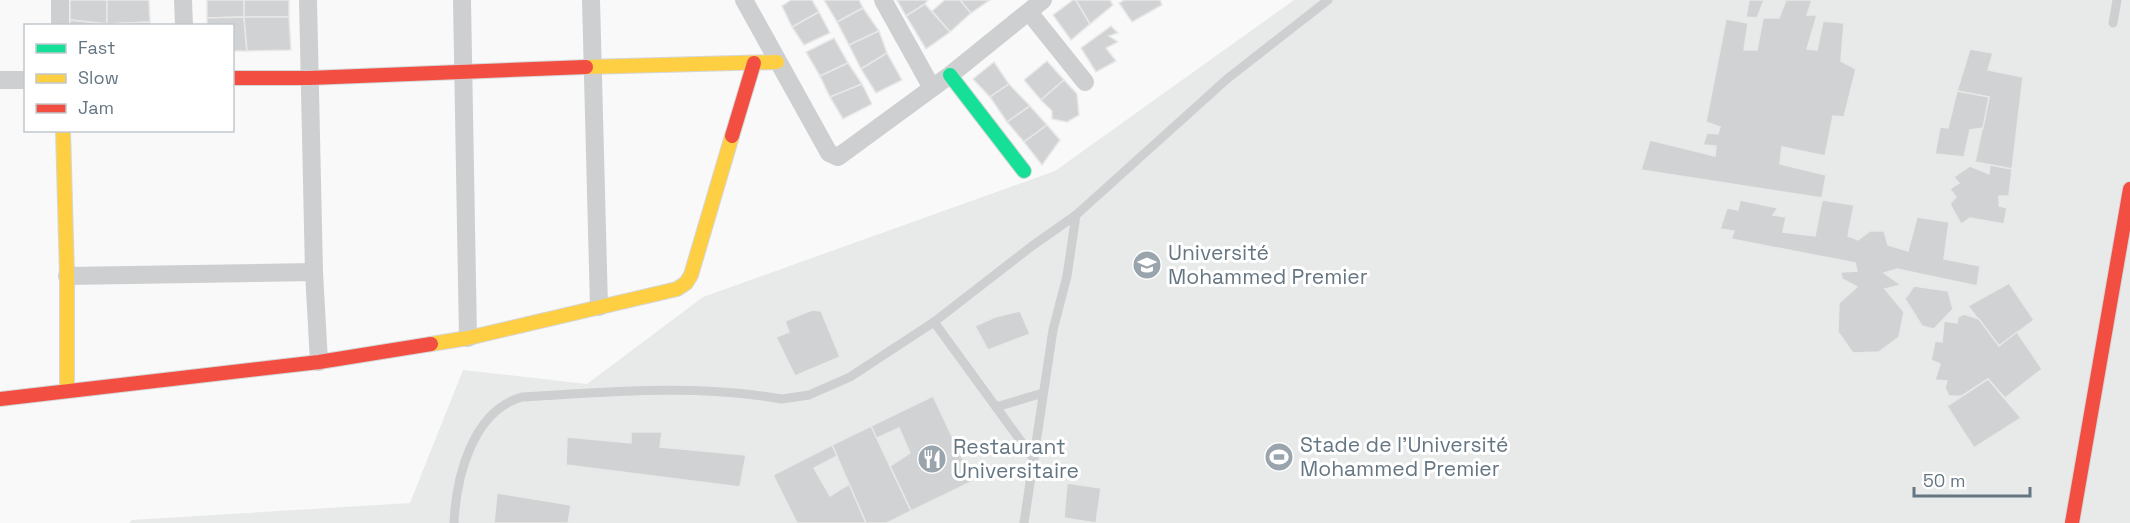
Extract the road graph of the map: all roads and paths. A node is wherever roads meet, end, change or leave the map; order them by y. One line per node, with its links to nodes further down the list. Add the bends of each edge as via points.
1 (60, 0): 13 (street)
2 (183, 0): 14 (street)
3 (308, 0): 21 (street)
4 (462, 0): 18 (street)
5 (591, 0): 17 (street)
6 (744, 0): 15 (street)
7 (884, 0): 25 (street)
8 (1043, 0): 11 (street)
9 (1328, 0): 29 (lane, via 1227,79)
10 (2117, 0): 12 (lane)
11 (1029, 12): 19 (street); 24 (street)
12 (2113, 23)
13 (60, 24)
14 (184, 24)
15 (777, 62): 16 (street); 25 (street, via 834,156 840,157)
16 (754, 63): 17 (street); 32 (street, via 689,280 670,292)
17 (592, 68): 18 (street); 32 (street)
18 (463, 71): 21 (street); 34 (street)
19 (950, 75): 25 (street); 27 (street)
20 (234, 78): 21 (street)
21 (309, 78): 30 (street)
22 (0, 80): 23 (street)
23 (24, 80)
24 (1085, 82)
25 (933, 88)
26 (63, 132): 31 (street)
27 (1024, 171)
28 (2130, 190): 43 (street)
29 (1076, 215): 33 (lane); 37 (lane)
30 (314, 272): 31 (street); 35 (street)
31 (67, 276): 36 (street)
32 (599, 307): 34 (street)
33 (934, 322): 39 (lane); 41 (lane, via 850,377 795,398 698,390 625,390 514,399 490,418 471,444 464,461)
34 (468, 338): 35 (street)
35 (319, 362): 36 (street)
36 (67, 391): 38 (street)
37 (1043, 393): 39 (lane); 40 (lane)
38 (0, 399)
39 (996, 407): 40 (lane)
40 (1034, 459): 42 (lane)
41 (454, 523)
42 (1024, 523)
43 (2072, 523)

